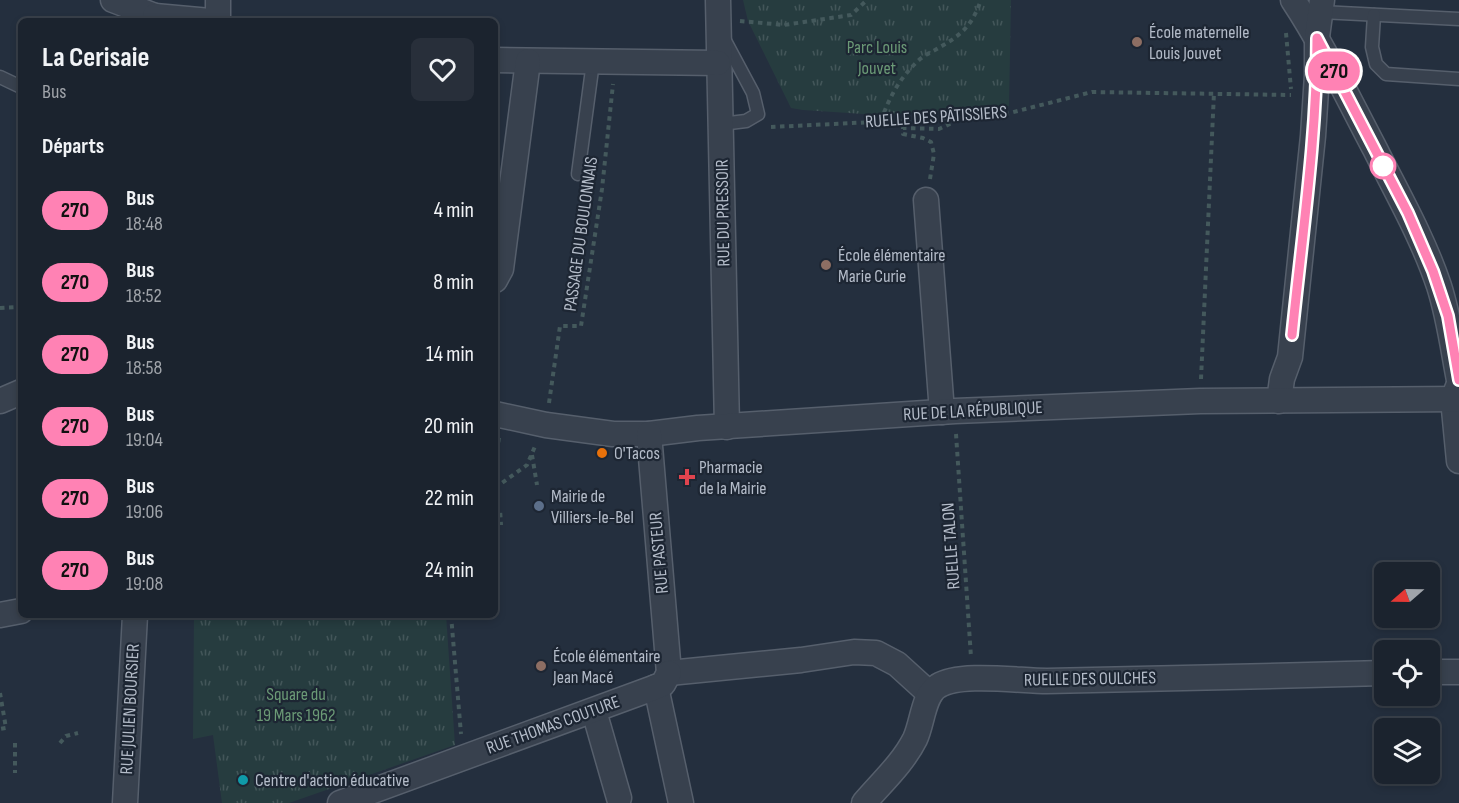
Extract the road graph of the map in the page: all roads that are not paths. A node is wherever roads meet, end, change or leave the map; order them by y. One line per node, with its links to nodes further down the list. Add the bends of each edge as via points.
1 (113, 0): 7 (street)
2 (218, 0): 8 (street)
3 (1321, 6): 5 (lane); 10 (street)
4 (1289, 11): 10 (street)
5 (1374, 15): 9 (lane); 16 (lane, via 1372,47 1376,64 1386,74)
6 (718, 16): 14 (street, RUE DU PRESSOIR); 18 (lane, via 753,93 758,114 746,121)
7 (155, 18)
8 (218, 18)
9 (1459, 19)
10 (1317, 38): 22 (street, via 1408,213 1431,267 1448,316); 25 (street, via 1313,136 1290,357)
11 (498, 60): 12 (street)
12 (528, 61): 13 (street); 21 (street)
13 (604, 62): 14 (street); 19 (lane)
14 (718, 63): 18 (street, RUE DU PRESSOIR)
15 (0, 77): 17 (lane)
16 (1459, 79)
17 (18, 86)
18 (721, 124): 28 (street, RUE DU PRESSOIR)
19 (578, 174)
20 (926, 200): 26 (street)
21 (498, 274)
22 (1458, 391): 25 (street, RUE DE LA RÉPUBLIQUE); 30 (street)
23 (18, 393): 24 (street)
24 (0, 401)
25 (1279, 401): 26 (street, RUE DE LA RÉPUBLIQUE)
26 (948, 412): 28 (street, RUE DE LA RÉPUBLIQUE)
27 (498, 423): 29 (street, RUE DE LA RÉPUBLIQUE)
28 (728, 427): 29 (street, RUE DE LA RÉPUBLIQUE)
29 (649, 434): 37 (street, RUE PASTEUR)
30 (1459, 461)
31 (18, 612): 32 (street)
32 (0, 615)
33 (135, 618): 41 (street, RUE JULIEN BOURSIER)
34 (1440, 672): 35 (street)
35 (1459, 672)
36 (1374, 673): 38 (street, RUELLE DES OULCHES, via 1044,681 958,679 937,686)
37 (662, 680): 38 (street, RUE THOMAS COUTURE, via 854,652 876,653 897,664); 39 (street, RUE THOMAS COUTURE); 43 (street, RUE PASTEUR)
38 (930, 694): 44 (street, via 914,742)
39 (594, 711): 40 (street); 42 (street, RUE THOMAS COUTURE)
40 (619, 798)
41 (125, 803)
42 (340, 803)
43 (681, 803)
44 (864, 803)

